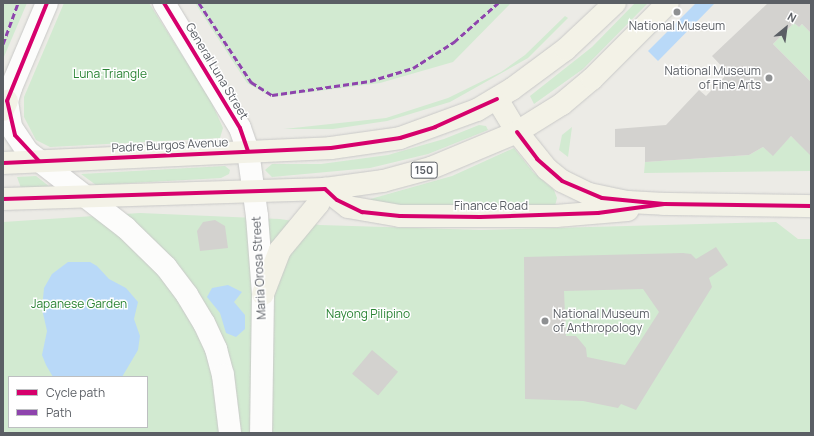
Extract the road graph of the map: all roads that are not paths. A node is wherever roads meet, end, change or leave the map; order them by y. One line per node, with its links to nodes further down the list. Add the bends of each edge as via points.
1 (47, 3): 6 (street)
2 (164, 3): 8 (street, General Luna Street, via 240,128)
3 (615, 3): 5 (main road, Padre Burgos Avenue, via 538,72)
4 (668, 3): 7 (main road, 150, via 576,93)
5 (497, 99): 7 (main road, Finance Road); 8 (main road, Padre Burgos Avenue, via 442,124 400,138 331,148)
6 (5, 105): 9 (street, via 15,136)
7 (517, 132): 11 (main road, Finance Road, via 537,159); 12 (main road, 150, via 432,168 376,182)
8 (248, 152): 9 (main road, Padre Burgos Avenue); 13 (street, Maria Orosa Street)
9 (39, 161): 10 (main road, Padre Burgos Avenue); 14 (street)
10 (3, 163)
11 (562, 181): 16 (main road, Finance Road, via 602,198); 18 (main road, via 567,192 566,204 564,210)
12 (325, 189): 13 (main road, 150); 18 (main road, Finance Road, via 336,200 362,212 400,216); 19 (main road, via 318,204 280,250)
13 (254, 192): 14 (main road, 150); 19 (street, Maria Orosa Street)
14 (84, 195): 15 (main road, 150); 20 (street, via 126,228 166,267 204,322 223,375)
15 (3, 199)
16 (664, 204): 17 (main road, Finance Road); 18 (main road, Finance Road, via 644,209)
17 (811, 206)
18 (556, 216)
19 (263, 294): 21 (street, Maria Orosa Street)
20 (230, 433)
21 (261, 433)

